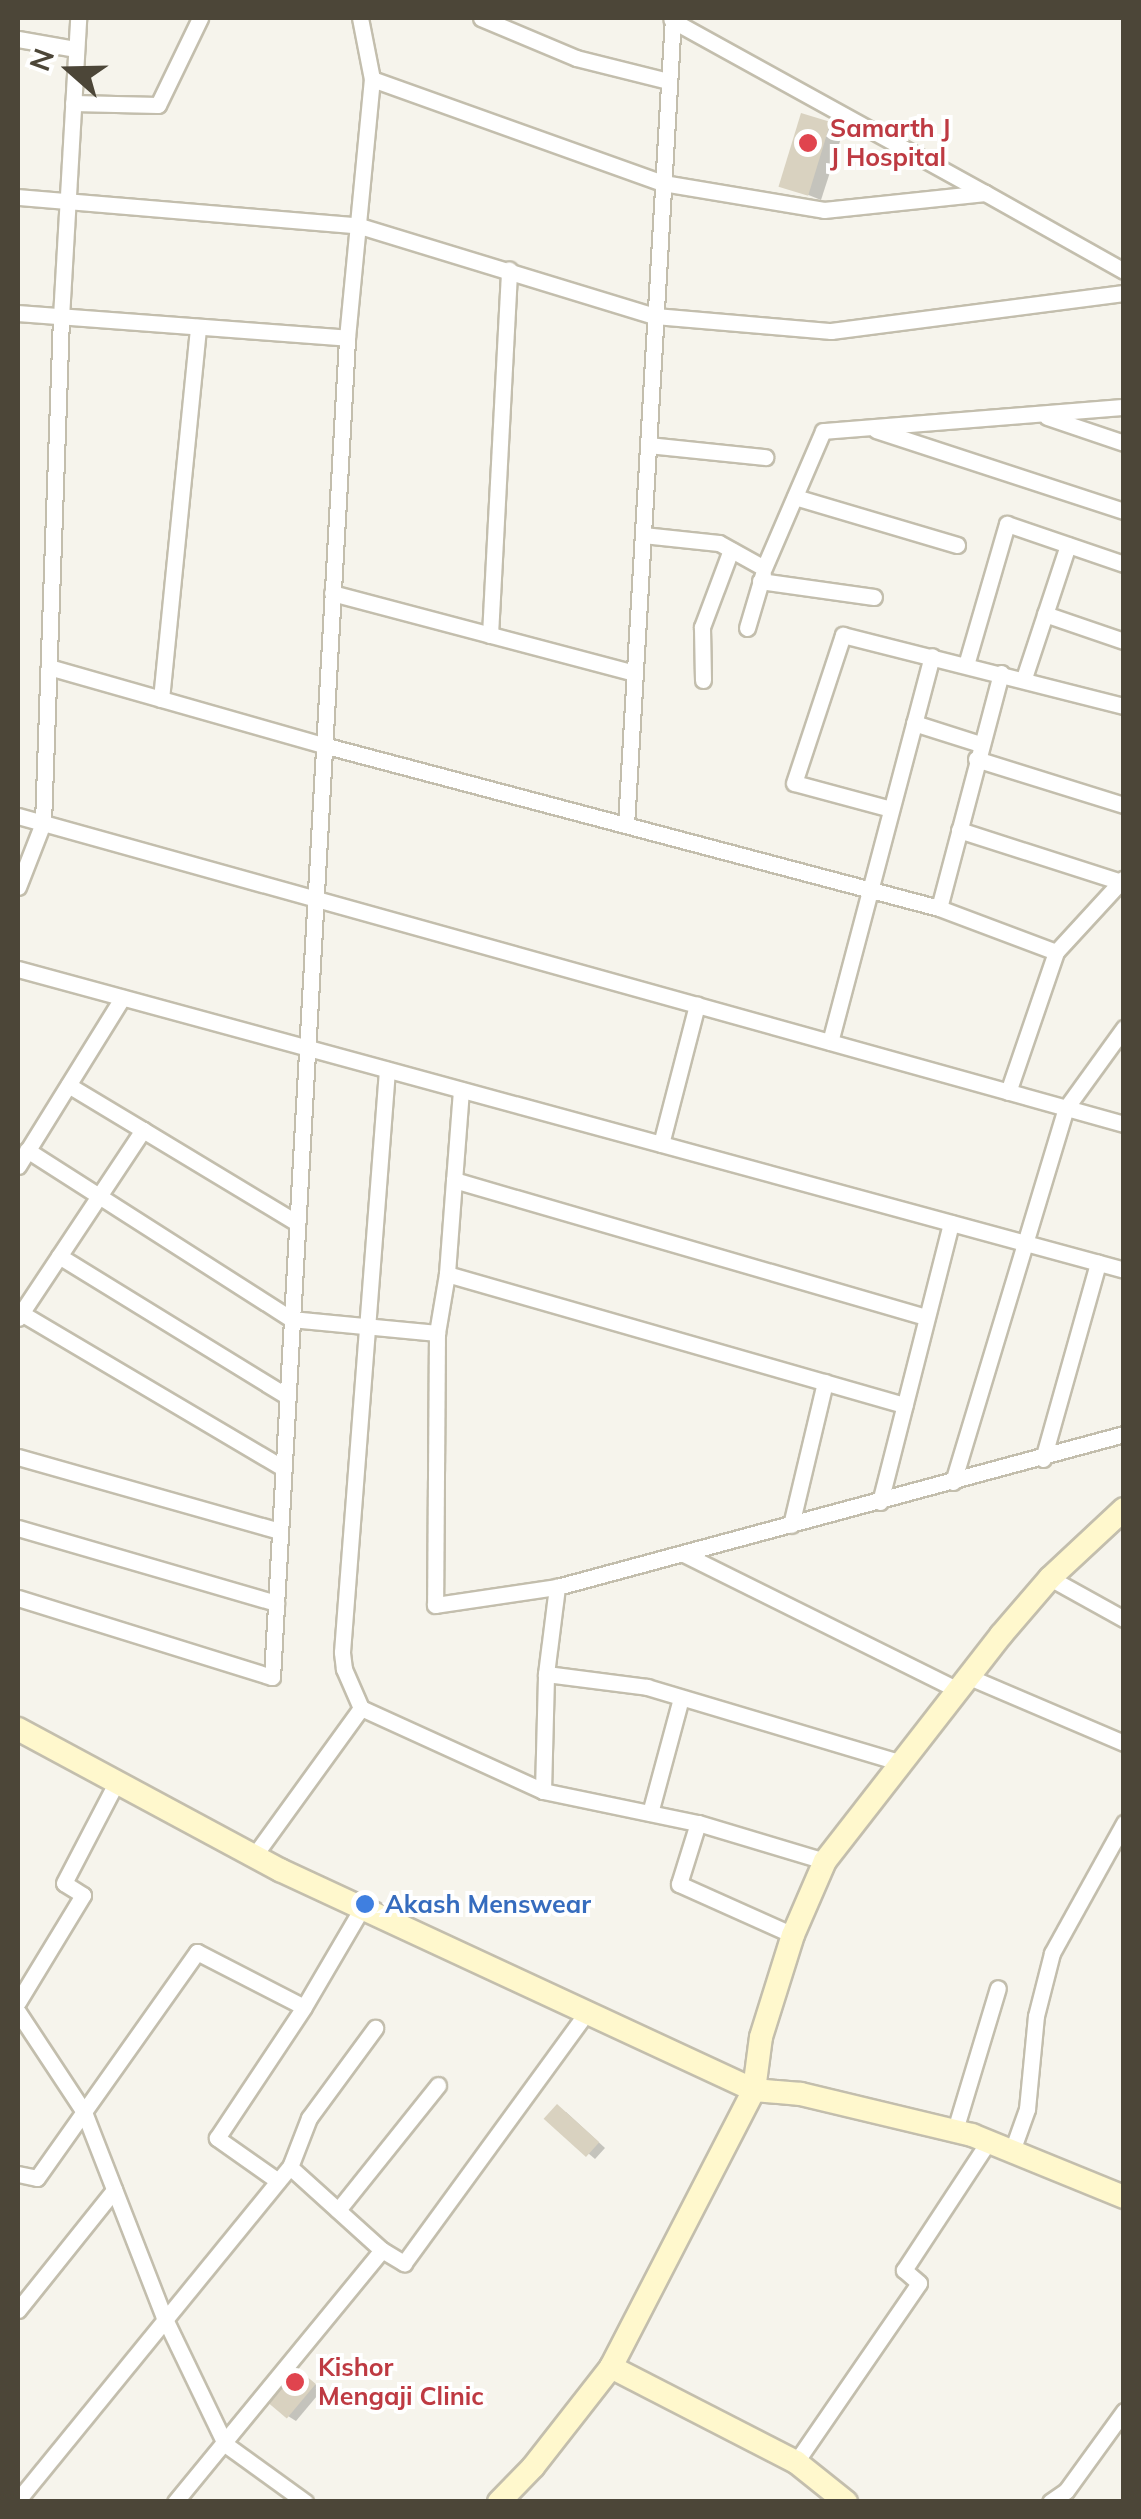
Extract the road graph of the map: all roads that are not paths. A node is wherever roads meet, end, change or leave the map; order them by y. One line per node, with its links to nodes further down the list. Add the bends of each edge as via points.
1 (78, 18): 7 (street)
2 (200, 18): 10 (street, via 158,105)
3 (360, 18): 8 (street)
4 (482, 18): 9 (street, via 576,58)
5 (672, 19): 9 (street); 12 (street)
6 (18, 39): 7 (street)
7 (76, 49): 10 (street)
8 (372, 79): 11 (street); 15 (street)
9 (668, 81): 11 (street)
10 (73, 103): 14 (street)
11 (663, 184): 12 (street, via 824,210); 20 (street)
12 (985, 193): 17 (street)
13 (18, 197): 14 (street)
14 (68, 200): 15 (street); 21 (street)
15 (360, 226): 16 (street); 23 (street)
16 (510, 269): 20 (street); 42 (street)
17 (1124, 270)
18 (1124, 293): 20 (street, via 831,332)
19 (18, 314): 21 (street)
20 (655, 316): 27 (street)
21 (61, 317): 22 (street); 46 (street)
22 (198, 327): 23 (street); 51 (street)
23 (347, 338): 38 (street)
24 (1124, 408): 25 (street)
25 (1043, 415): 26 (street); 28 (street)
26 (868, 428): 30 (street, via 823,431); 31 (street)
27 (648, 444): 29 (street); 32 (street)
28 (1124, 444)
29 (765, 457)
30 (795, 496): 33 (street); 37 (street)
31 (1124, 511)
32 (642, 535): 35 (street); 47 (street)
33 (957, 544)
34 (1068, 545): 36 (street); 40 (street); 45 (street, via 1007,524)
35 (731, 550): 37 (street); 50 (street, via 702,627)
36 (1124, 564)
37 (762, 574): 39 (street); 41 (street)
38 (332, 592): 42 (street); 54 (street)
39 (874, 598)
40 (1045, 614): 43 (street); 49 (street)
41 (747, 628)
42 (490, 635): 47 (street)
43 (1124, 642)
44 (932, 656): 45 (street); 53 (street); 57 (street, via 844,635 794,782)
45 (966, 664): 48 (street)
46 (49, 667): 51 (street); 59 (street)
47 (634, 673): 60 (street)
48 (1001, 673): 49 (street); 55 (street)
49 (1024, 678): 52 (street)
50 (703, 680)
51 (162, 698): 54 (street)
52 (1124, 706)
53 (914, 723): 55 (street); 57 (street)
54 (323, 745): 60 (street); 65 (street)
55 (978, 752): 56 (street); 61 (street)
56 (1124, 804)
57 (891, 809): 64 (street)
58 (18, 816): 59 (street)
59 (43, 823): 63 (street); 65 (street)
60 (626, 825): 64 (street)
61 (959, 830): 62 (street); 66 (street)
62 (1122, 880): 67 (street)
63 (18, 887)
64 (870, 890): 66 (street); 72 (street)
65 (314, 898): 70 (street); 73 (street)
66 (939, 908): 67 (street)
67 (1056, 952): 77 (street)
68 (18, 969): 69 (street)
69 (122, 998): 73 (street); 75 (street)
70 (697, 1005): 72 (street); 81 (street)
71 (1124, 1028): 78 (street)
72 (830, 1042): 77 (street)
73 (306, 1048): 74 (street); 87 (street)
74 (387, 1070): 76 (street); 96 (street)
75 (68, 1085): 80 (street); 82 (street)
76 (461, 1090): 81 (street); 84 (street)
77 (1008, 1092): 78 (street)
78 (1066, 1108): 79 (street); 88 (street)
79 (1124, 1124)
80 (143, 1130): 85 (street); 87 (street)
81 (662, 1144): 86 (street)
82 (28, 1150): 83 (street); 85 (street)
83 (18, 1166)
84 (454, 1180): 92 (street); 94 (street)
85 (100, 1195): 89 (street); 95 (street)
86 (951, 1222): 88 (street); 94 (street)
87 (296, 1223): 95 (street)
88 (1024, 1242): 90 (street); 105 (street)
89 (59, 1256): 93 (street); 99 (street)
90 (1098, 1262): 91 (street); 103 (street)
91 (1124, 1270)
92 (447, 1274): 97 (street); 98 (street)
93 (19, 1315): 104 (street)
94 (927, 1317): 100 (street)
95 (292, 1319): 96 (street); 99 (street)
96 (364, 1326): 97 (street); 120 (street, via 342,1658)
97 (437, 1333): 113 (street, via 435,1606)
98 (825, 1382): 100 (street); 108 (street)
99 (287, 1396): 104 (street)
100 (904, 1405): 106 (street)
101 (1124, 1434): 103 (street)
102 (18, 1457): 110 (street)
103 (1042, 1459): 105 (street)
104 (283, 1468): 110 (street)
105 (953, 1482): 106 (street)
106 (880, 1502): 108 (street)
107 (1124, 1508): 112 (street)
108 (791, 1525): 111 (street)
109 (18, 1528): 115 (street)
110 (280, 1531): 115 (street)
111 (684, 1554): 113 (street); 118 (street)
112 (1050, 1578): 116 (street); 118 (street)
113 (557, 1587): 117 (street)
114 (18, 1598): 115 (street, via 272,1677)
115 (276, 1603)
116 (1124, 1619)
117 (546, 1674): 119 (street); 125 (street)
118 (962, 1682): 122 (street); 123 (street)
119 (681, 1698): 123 (street); 126 (street)
120 (361, 1708): 125 (street); 129 (street)
121 (18, 1729): 124 (street)
122 (1124, 1743)
123 (898, 1762): 130 (street)
124 (117, 1781): 129 (street); 134 (street, via 64,1882 83,1894)
125 (543, 1791): 126 (street)
126 (650, 1812): 127 (street)
127 (698, 1823): 130 (street); 132 (street, via 678,1884)
128 (1121, 1833): 144 (street, via 1052,1953 1036,2016 1026,2109)
129 (254, 1856): 131 (street)
130 (825, 1861): 132 (street)
131 (362, 1908): 135 (street); 137 (street)
132 (793, 1934): 140 (street, via 761,2037)
133 (998, 1988): 142 (street)
134 (18, 2002)
135 (304, 2007): 141 (street, via 196,1952); 147 (street, via 217,2138)
136 (18, 2012): 141 (street)
137 (587, 2012): 140 (street); 151 (street, via 404,2263)
138 (375, 2028): 145 (street, via 300,2132)
139 (438, 2085): 150 (street)
140 (754, 2090): 142 (street, via 800,2094); 154 (street)
141 (84, 2112): 146 (street, via 38,2178); 148 (street)
142 (955, 2130): 143 (street)
143 (988, 2142): 144 (street); 157 (street, via 904,2270 920,2283)
144 (1012, 2151): 149 (street)
145 (290, 2166): 147 (street); 150 (street)
146 (18, 2174)
147 (278, 2182): 153 (street)
148 (114, 2190): 152 (street); 153 (street)
149 (1124, 2197)
150 (338, 2210): 151 (street)
151 (382, 2250): 156 (street)
152 (21, 2298)
153 (164, 2317): 156 (street); 158 (street)
154 (611, 2367): 157 (street); 161 (street)
155 (1124, 2411): 163 (street)
156 (225, 2444): 159 (street); 160 (street)
157 (796, 2462): 162 (street)
158 (18, 2500)
159 (175, 2502)
160 (305, 2502)
161 (499, 2502)
162 (846, 2502)
163 (1050, 2502)

